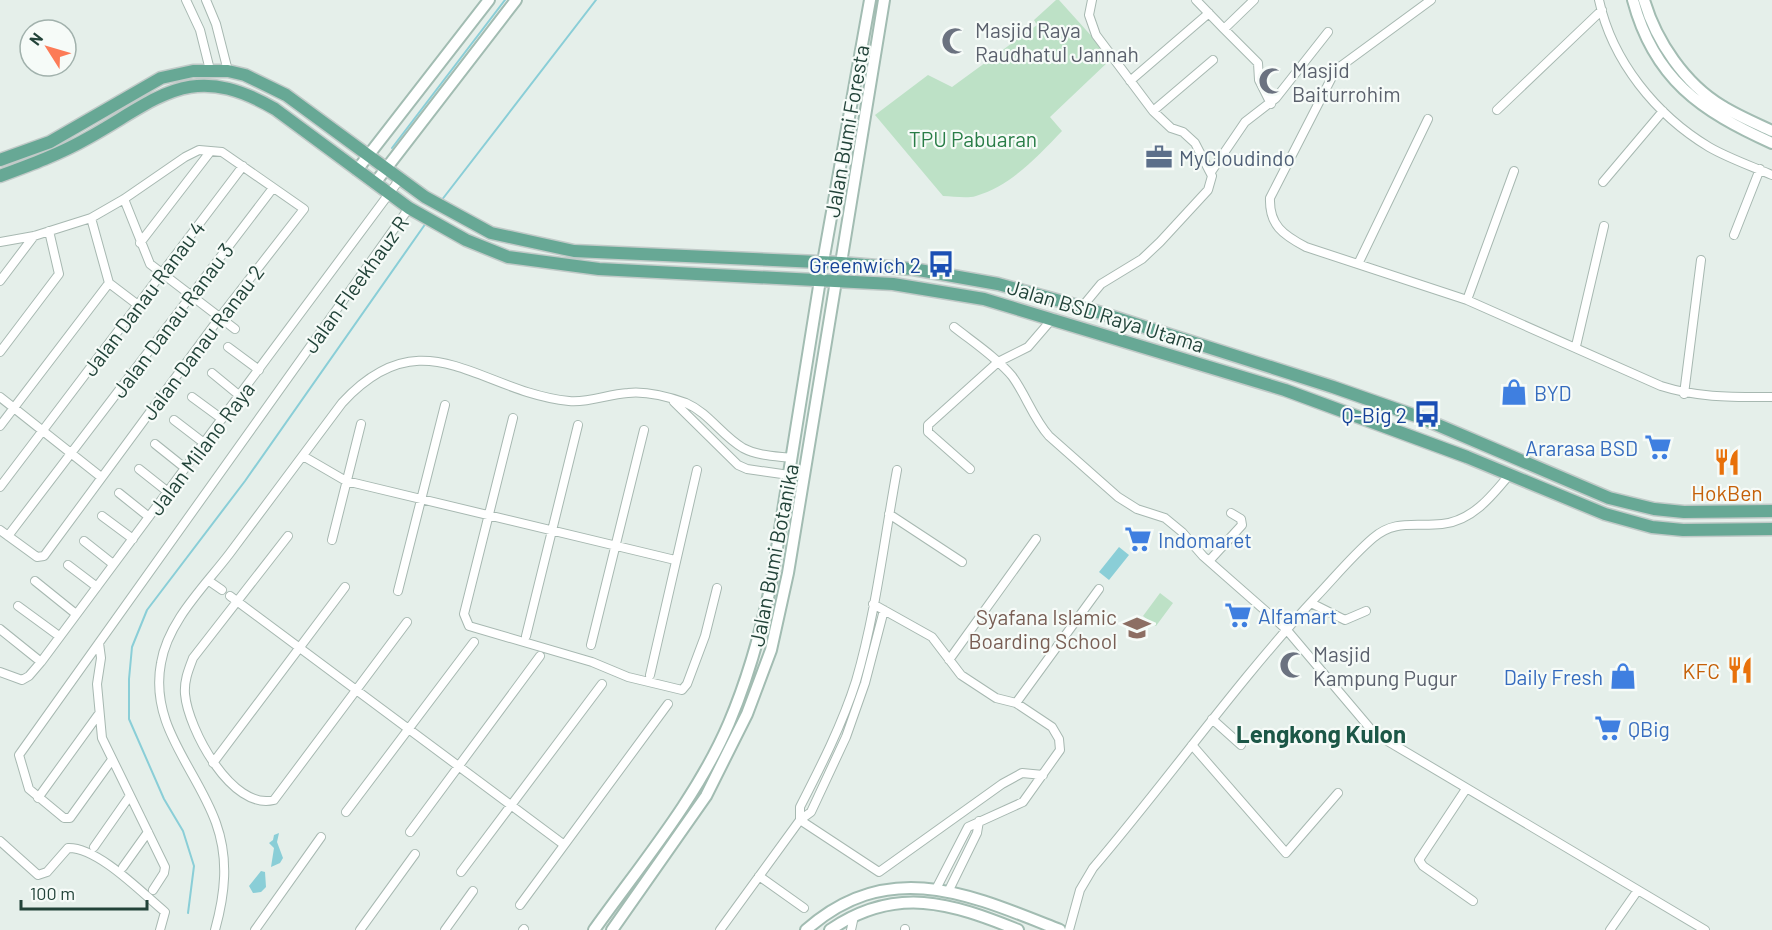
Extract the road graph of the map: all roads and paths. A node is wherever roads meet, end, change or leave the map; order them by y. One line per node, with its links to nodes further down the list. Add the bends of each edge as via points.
1 (186, 0): 21 (street, via 200,30)
2 (206, 0): 22 (street)
3 (489, 0): 32 (main road)
4 (516, 0): 35 (main road)
5 (870, 0): 18 (main road, Jalan Bumi Foresta)
6 (884, 0): 19 (main road, Jalan Bumi Foresta)
7 (1092, 0): 23 (street, via 1089,15 1096,35)
8 (1196, 0): 15 (street)
9 (1254, 0): 16 (street)
10 (1431, 0): 58 (street, via 1350,59 1332,77 1270,198 1270,215 1292,240)
11 (1599, 0): 14 (street)
12 (1633, 0): 30 (main road, via 1649,46 1686,92 1719,118)
13 (1644, 0): 29 (main road, via 1669,53 1690,79 1720,105)
14 (1602, 10): 25 (street); 27 (street, via 1618,53 1640,86)
15 (1209, 13): 16 (street); 23 (street)
16 (1224, 29): 24 (street, via 1258,63 1259,80)
17 (1328, 32): 24 (street)
18 (860, 52): 19 (main road); 57 (main road, Jalan Bumi Foresta)
19 (874, 54): 59 (main road, Jalan Bumi Foresta)
20 (1213, 60): 26 (street)
21 (210, 70): 22 (main road, Jalan BSD Raya Utama); 33 (main road, Jalan BSD Raya Utama, via 161,78 51,142)
22 (228, 71): 32 (main road, Jalan BSD Raya Utama, via 272,87)
23 (1130, 81): 26 (street)
24 (1270, 104): 39 (street, via 1245,122)
25 (1497, 110)
26 (1153, 111): 39 (street, via 1171,128 1189,137)
27 (1664, 111): 37 (street, via 1711,148); 43 (street)
28 (1428, 119): 58 (street)
29 (1772, 131)
30 (1772, 143)
31 (210, 152): 34 (street, via 222,152); 47 (street, via 199,150 184,156); 55 (street)
32 (368, 156): 35 (main road, Jalan BSD Raya Utama); 36 (main road)
33 (0, 160)
34 (243, 166): 45 (street); 60 (street, Jalan Danau Ranau 4)
35 (387, 169): 42 (main road, Jalan BSD Raya Utama); 44 (main road)
36 (357, 170): 41 (main road, Jalan BSD Raya Utama, via 252,96 226,87 196,85 171,90 66,150); 44 (main road, Jalan BSD Raya Utama)
37 (1760, 170): 40 (street); 52 (street)
38 (1514, 171): 66 (street)
39 (1211, 172): 68 (street, via 1208,190 1160,242 1142,259 1101,284)
40 (1772, 175)
41 (0, 176)
42 (400, 179): 46 (street, Jalan Milano Raya); 57 (main road, Jalan BSD Raya Utama, via 456,216 491,233 574,250)
43 (1602, 182)
44 (375, 183): 46 (main road, Jalan BSD Raya Utama)
45 (273, 188): 65 (street, Jalan Danau Ranau 3); 69 (street, Jalan Danau Ranau 2, via 304,209)
46 (390, 193): 48 (main road, Jalan BSD Raya Utama); 77 (street, Jalan Milano Raya)
47 (124, 199): 49 (street); 55 (street)
48 (412, 210): 61 (main road, Jalan BSD Raya Utama, via 445,230 508,257 552,265); 160 (street, Jalan Fleekhauz R)
49 (91, 218): 51 (street); 64 (street)
50 (1604, 226): 73 (street)
51 (49, 231): 53 (street); 75 (street, via 59,273)
52 (1734, 235)
53 (34, 236): 54 (street); 62 (street)
54 (0, 242)
55 (140, 243): 60 (street, via 150,264)
56 (1701, 260): 81 (street)
57 (823, 262): 59 (main road, Jalan BSD Raya Utama)
58 (1359, 262): 66 (street)
59 (841, 263): 68 (main road, Jalan BSD Raya Utama, via 960,276)
60 (161, 274): 65 (street); 67 (street, Jalan Danau Ranau 4)
61 (820, 280): 63 (main road, Jalan BSD Raya Utama); 101 (main road, Jalan Bumi Botanika)
62 (0, 281)
63 (836, 281): 70 (main road, Jalan BSD Raya Utama, via 945,291); 164 (main road, Jalan Bumi Botanika, via 788,573)
64 (110, 283): 67 (street); 88 (street)
65 (190, 296): 69 (street); 99 (street, Jalan Danau Ranau 3)
66 (1467, 300): 73 (street)
67 (138, 305): 95 (street, Jalan Danau Ranau 4)
68 (1082, 307): 79 (main road, Jalan BSD Raya Utama)
69 (220, 317): 72 (street); 109 (street, Jalan Danau Ranau 2)
70 (1053, 318): 76 (street, via 1028,346); 80 (main road, Jalan BSD Raya Utama)
71 (954, 327): 76 (street)
72 (235, 329)
73 (1576, 346): 81 (street)
74 (228, 347): 77 (street)
75 (0, 352)
76 (998, 362): 104 (street, via 927,428); 134 (street, via 1012,377 1049,436 1129,505 1166,518)
77 (259, 370): 82 (street, Jalan Milano Raya)
78 (212, 372): 82 (street)
79 (1290, 372): 80 (main road); 116 (main road, Jalan BSD Raya Utama, via 1419,417 1609,498 1684,513)
80 (1285, 390): 107 (main road, Jalan BSD Raya Utama)
81 (1684, 394): 85 (street)
82 (240, 396): 90 (street, Jalan Milano Raya)
83 (0, 397): 88 (street)
84 (192, 397): 90 (street)
85 (1772, 398)
86 (671, 399): 100 (street, via 627,393 570,401 510,388 447,362 423,361 381,372 360,385); 101 (street, via 694,408 743,448); 108 (street, via 738,465)
87 (445, 405): 114 (street)
88 (14, 407): 94 (street); 95 (street)
89 (513, 418): 119 (street)
90 (222, 419): 97 (street, Jalan Milano Raya)
91 (174, 420): 97 (street)
92 (361, 424): 110 (street)
93 (578, 425): 122 (street)
94 (0, 426)
95 (43, 430): 99 (street); 111 (street, Jalan Danau Ranau 4)
96 (644, 430): 132 (street)
97 (204, 443): 102 (street, Jalan Milano Raya)
98 (155, 444): 102 (street)
99 (72, 453): 109 (street); 126 (street, Jalan Danau Ranau 3)
100 (303, 456): 110 (street); 139 (street)
101 (792, 458): 108 (main road, Jalan Bumi Botanika)
102 (185, 468): 112 (street, Jalan Milano Raya)
103 (139, 469): 112 (street)
104 (970, 469)
105 (698, 470): 133 (street)
106 (897, 470): 118 (street)
107 (1510, 474): 124 (main road, Jalan BSD Raya Utama, via 1623,520 1683,530); 148 (street, via 1492,496 1462,518 1444,524 1399,524 1386,528)
108 (789, 475): 162 (main road, Jalan Bumi Botanika)
109 (101, 477): 126 (street, Jalan Danau Ranau 2, via 44,556 37,557)
110 (346, 481): 114 (street); 130 (street)
111 (0, 487)
112 (168, 492): 121 (street, Jalan Milano Raya)
113 (119, 493): 121 (street)
114 (421, 497): 119 (street); 145 (street)
115 (1772, 511): 116 (main road, Jalan BSD Raya Utama)
116 (1733, 512): 124 (main road)
117 (1231, 513): 134 (street, via 1241,519 1242,525)
118 (889, 514): 135 (street); 149 (street)
119 (489, 515): 122 (street); 142 (street, via 464,614 472,629 682,690 705,636)
120 (102, 516): 128 (street)
121 (148, 517): 128 (street, Jalan Milano Raya)
122 (552, 529): 132 (street); 158 (street)
123 (0, 530): 126 (street)
124 (1735, 530): 125 (main road, Jalan BSD Raya Utama)
125 (1772, 530)
126 (8, 536)
127 (288, 536): 147 (street)
128 (133, 539): 136 (street, Jalan Milano Raya)
129 (1036, 539): 166 (street)
130 (332, 540)
131 (84, 541): 136 (street)
132 (615, 545): 133 (street); 161 (street)
133 (675, 560): 169 (street)
134 (1209, 561): 156 (street)
135 (962, 562)
136 (113, 564): 140 (street, Jalan Milano Raya)
137 (68, 565): 140 (street)
138 (35, 581): 153 (street)
139 (209, 581): 144 (street); 211 (street, via 183,612 168,640 160,665 159,694 166,724 213,815 223,848 225,883)
140 (97, 587): 153 (street, Jalan Milano Raya)
141 (345, 587): 163 (street)
142 (717, 588)
143 (1099, 589): 172 (street)
144 (222, 590)
145 (398, 591)
146 (230, 596): 147 (street)
147 (238, 602): 163 (street); 180 (street, via 194,658 185,678 190,715)
148 (1311, 603): 152 (street, via 1345,620); 156 (street)
149 (873, 604): 151 (street); 189 (street, via 856,681 837,733 800,807)
150 (18, 606): 157 (street)
151 (884, 610): 166 (street, via 932,637); 189 (street, via 846,737 811,812)
152 (1366, 611)
153 (76, 614): 157 (street, Jalan Milano Raya)
154 (407, 622): 171 (street)
155 (0, 629): 167 (street)
156 (1286, 629): 175 (street); 183 (street, via 1374,733)
157 (59, 636): 167 (street, Jalan Milano Raya)
158 (526, 636)
159 (474, 642): 176 (street)
160 (99, 643): 174 (street); 186 (street, Jalan Fleekhauz R, via 19,755 30,789)
161 (591, 645)
162 (757, 646): 164 (main road); 215 (main road, Jalan Bumi Botanika, via 728,724 704,770)
163 (299, 648): 171 (street); 180 (street)
164 (771, 650): 216 (main road, Jalan Bumi Botanika, via 747,714 706,796)
165 (540, 656): 181 (street)
166 (949, 660): 172 (street, via 961,675 996,698)
167 (41, 662): 168 (street, Jalan Milano Raya, via 22,680)
168 (0, 672)
169 (650, 675)
170 (602, 684): 187 (street)
171 (356, 690): 176 (street); 180 (street, via 274,800 258,801 247,796)
172 (1016, 703): 182 (street, via 1052,727 1059,739 1060,750)
173 (668, 704): 195 (street)
174 (98, 716): 179 (street); 186 (street)
175 (1212, 719): 177 (street); 178 (street)
176 (408, 728): 181 (street); 188 (street)
177 (1192, 745): 184 (street, via 1286,853); 223 (street, via 1084,881)
178 (1241, 745)
179 (111, 761): 185 (street); 186 (street, via 70,818 64,818)
180 (213, 763)
181 (458, 767): 187 (street); 192 (street)
182 (1043, 775): 189 (street, via 1022,773 1002,784 879,872); 190 (street, via 1023,802)
183 (1466, 789): 204 (street); 206 (street, via 1419,860)
184 (1338, 794)
185 (129, 797): 191 (street); 196 (street)
186 (38, 798)
187 (510, 806): 195 (street); 199 (street)
188 (346, 812)
189 (800, 820): 200 (street)
190 (979, 821): 201 (street, via 968,827); 203 (street, via 977,833)
191 (148, 832): 198 (street); 202 (street, via 165,867)
192 (410, 832)
193 (321, 837): 212 (street)
194 (0, 841): 210 (street, via 38,875 47,872 68,848 82,850 108,865 165,912)
195 (562, 844): 207 (street)
196 (94, 847)
197 (415, 854): 213 (street)
198 (123, 867)
199 (461, 872)
200 (759, 876): 208 (street); 217 (street)
201 (936, 889): 203 (main road); 218 (main road, via 902,888 857,899 836,907)
202 (153, 890)
203 (948, 890): 222 (main road)
204 (1638, 890): 224 (street); 225 (street)
205 (473, 891): 214 (street)
206 (1473, 900)
207 (520, 905)
208 (804, 908)
209 (854, 916): 219 (main road); 220 (street); 221 (main road, via 889,905 929,902 962,908)
210 (160, 930)
211 (215, 930)
212 (255, 930)
213 (360, 930)
214 (446, 930)
215 (594, 930)
216 (612, 930)
217 (720, 930)
218 (806, 930)
219 (830, 930)
220 (851, 930)
221 (1018, 930)
222 (1060, 930)
223 (1070, 930)
224 (1610, 930)
225 (1705, 930)

